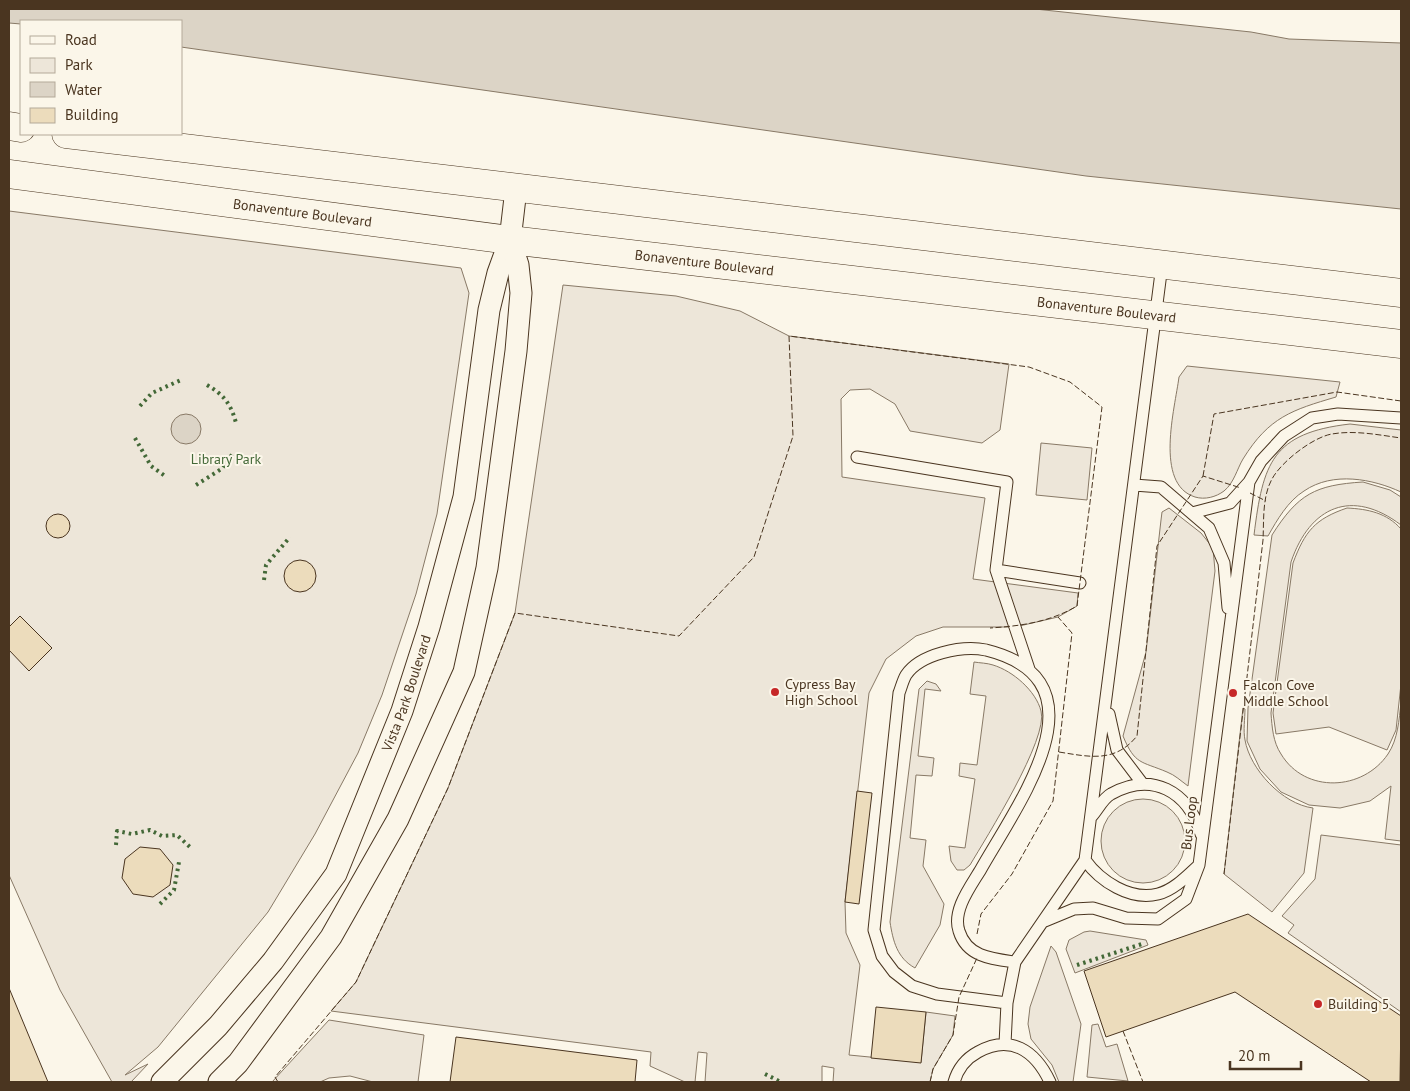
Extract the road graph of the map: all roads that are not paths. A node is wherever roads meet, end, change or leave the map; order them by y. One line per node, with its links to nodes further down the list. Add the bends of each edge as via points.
1 (74, 135): 3 (main road)
2 (9, 174): 4 (main road, Bonaventure Boulevard)
3 (516, 189): 4 (street, Vista Park Boulevard); 5 (main road)
4 (510, 240): 7 (main road, Bonaventure Boulevard); 28 (street, Vista Park Boulevard, via 489,310 464,497 429,628 402,711 336,874 274,961); 29 (street, Vista Park Boulevard, via 518,265 521,293 516,351 487,568 464,672 398,819 331,937 238,1063)
5 (1162, 265): 6 (main road); 7 (lane)
6 (1401, 293)
7 (1155, 315): 8 (main road, Bonaventure Boulevard); 12 (lane)
8 (1401, 344)
9 (1401, 418): 11 (lane, via 1338,414 1312,418 1284,436 1261,461)
10 (857, 457): 14 (lane, via 1007,482)
11 (1249, 482): 13 (lane, via 1230,503); 16 (lane, Bus Loop)
12 (1134, 485): 13 (lane, via 1162,487); 18 (lane)
13 (1192, 513): 16 (lane, via 1209,528 1224,563)
14 (996, 570): 15 (lane); 17 (lane)
15 (1080, 583)
16 (1230, 630): 21 (lane, Bus Loop)
17 (1029, 669): 25 (lane, via 1042,684 1050,704 1050,725 1043,751 1027,788 960,906 959,930 967,945 978,955); 26 (lane, via 1008,656 983,650 959,650 924,660 906,675 899,693 874,930 882,956 894,972 912,986 937,994)
18 (1109, 684): 19 (lane, via 1108,720 1117,750); 20 (lane)
19 (1142, 783): 20 (lane, via 1110,794); 21 (lane, via 1166,788 1184,800 1196,817)
20 (1091, 818): 22 (lane)
21 (1202, 838): 23 (lane, Bus Loop)
22 (1085, 860): 23 (lane, Bus Loop, via 1093,872 1107,882 1134,894 1158,894 1179,884); 24 (lane)
23 (1199, 866): 24 (lane, via 1186,899 1158,919 1126,918 1093,908 1074,909)
24 (1045, 921): 25 (lane)
25 (1015, 962): 26 (lane)
26 (1007, 1003): 27 (lane)
27 (1005, 1044): 30 (lane, via 991,1046 962,1063); 31 (lane, via 1027,1052)
28 (164, 1082)
29 (219, 1082)
30 (954, 1082)
31 (1050, 1082)

